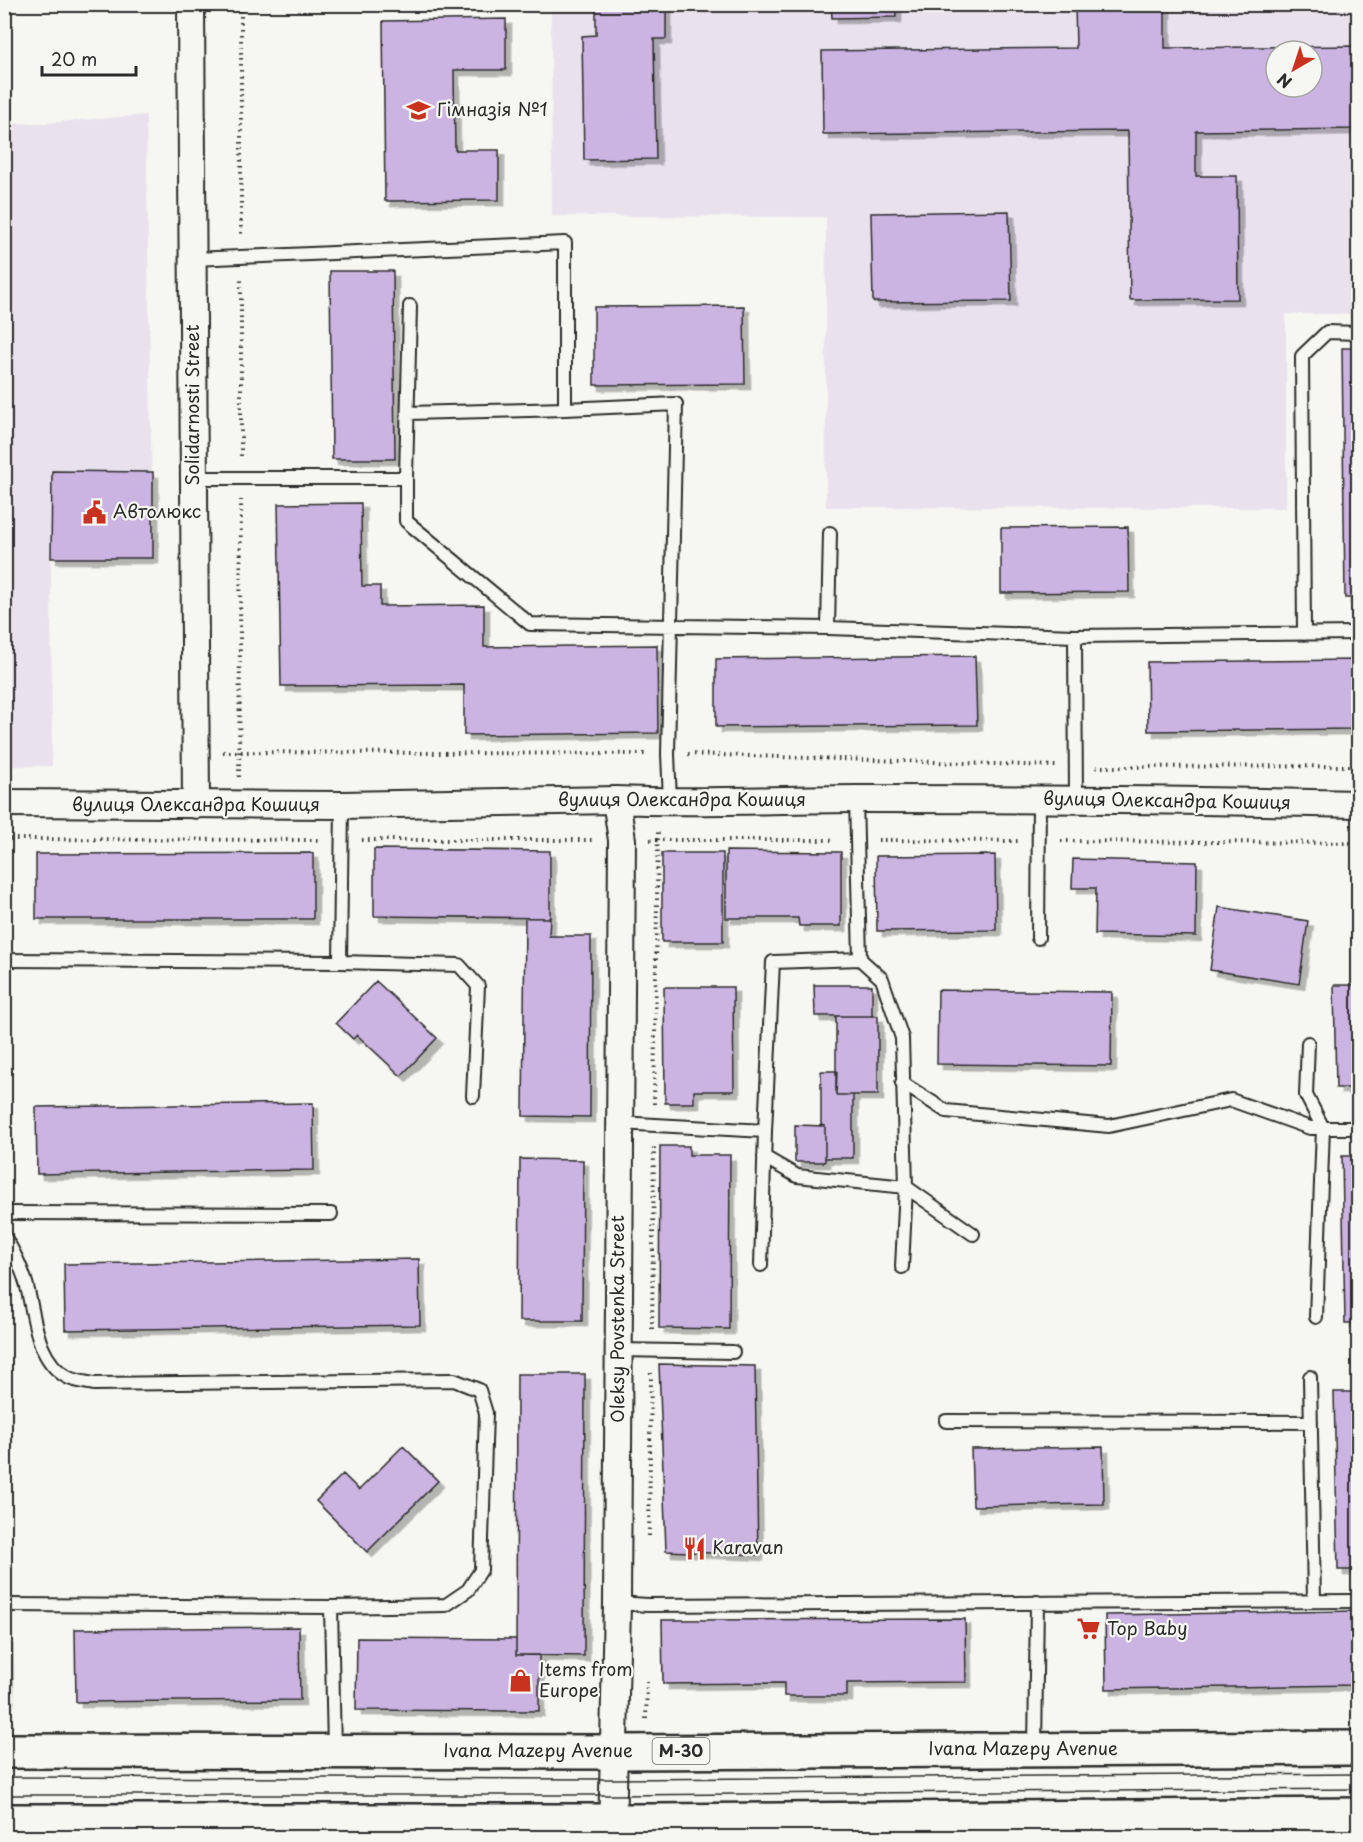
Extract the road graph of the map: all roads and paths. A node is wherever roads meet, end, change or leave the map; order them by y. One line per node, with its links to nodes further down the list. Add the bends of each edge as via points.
1 (191, 4): 4 (street, Solidarnosti Street)
2 (241, 4): 3 (path)
3 (242, 256): 4 (lane); 7 (lane, via 565,243); 10 (path)
4 (193, 259): 9 (street, Solidarnosti Street)
5 (410, 306): 8 (lane)
6 (1359, 333): 16 (lane, via 1327,332 1302,356)
7 (566, 409): 8 (lane); 13 (lane, via 676,404)
8 (408, 413): 11 (lane)
9 (194, 478): 10 (lane); 18 (street, Solidarnosti Street)
10 (241, 478): 11 (lane); 19 (path)
11 (406, 478): 13 (lane, via 406,521 530,624)
12 (830, 533): 14 (lane)
13 (672, 625): 14 (lane); 20 (lane)
14 (828, 628): 17 (lane)
15 (1359, 633): 16 (lane)
16 (1304, 634): 17 (lane)
17 (1075, 636): 22 (lane)
18 (196, 752): 19 (path); 30 (street, Solidarnosti Street)
19 (239, 752): 20 (path); 31 (path)
20 (668, 754): 22 (path); 27 (lane)
21 (1359, 766): 22 (path)
22 (1076, 767): 23 (lane)
23 (1076, 798): 26 (street, вулиця Олександра Кошиця); 29 (street, вулиця Олександра Кошиця)
24 (856, 799): 26 (street, вулиця Олександра Кошиця); 27 (street, вулиця Олександра Кошиця); 37 (lane)
25 (616, 800): 27 (street, вулиця Олександра Кошиця); 32 (street, вулиця Олександра Кошиця); 36 (street, Oleksy Povstenka Street)
26 (1039, 800): 38 (lane)
27 (664, 802): 34 (path)
28 (4, 803): 30 (street, вулиця Олександра Кошиця)
29 (1359, 804)
30 (196, 805): 31 (street, вулиця Олександра Кошиця)
31 (239, 805): 32 (street, вулиця Олександра Кошиця)
32 (342, 806): 35 (lane)
33 (4, 839): 35 (path)
34 (658, 839): 36 (path); 37 (path); 48 (path)
35 (342, 840): 36 (path); 43 (lane)
36 (622, 840): 47 (street, Oleksy Povstenka Street)
37 (857, 840): 38 (path); 41 (lane)
38 (1040, 841): 39 (path); 40 (lane)
39 (1359, 843)
40 (1038, 938)
41 (860, 959): 45 (lane, via 882,979 902,1038); 51 (lane, via 772,962)
42 (4, 960): 43 (lane)
43 (340, 962): 46 (lane, via 459,965 477,986)
44 (1308, 1043): 49 (lane, via 1306,1095)
45 (902, 1083): 49 (lane, via 946,1111 1109,1126 1231,1100 1310,1128); 53 (lane)
46 (473, 1096)
47 (619, 1123): 48 (lane); 61 (street, Oleksy Povstenka Street)
48 (654, 1125): 51 (lane); 62 (path)
49 (1323, 1128): 50 (lane); 60 (lane)
50 (1359, 1128)
51 (765, 1131): 52 (lane)
52 (764, 1157): 53 (lane, via 797,1176); 58 (lane)
53 (906, 1186): 56 (lane); 59 (lane)
54 (4, 1213): 55 (lane)
55 (331, 1214)
56 (973, 1234)
57 (4, 1236): 73 (lane, via 19,1260 34,1325 50,1362 67,1377 93,1384 454,1380 479,1390 486,1413 481,1570 468,1590 446,1605)
58 (761, 1264)
59 (903, 1267)
60 (1316, 1317)
61 (618, 1350): 62 (lane); 71 (street, Oleksy Povstenka Street)
62 (651, 1352): 63 (lane); 67 (path)
63 (733, 1352)
64 (1310, 1377): 66 (lane)
65 (946, 1421): 66 (lane)
66 (1311, 1422): 68 (lane)
67 (649, 1536)
68 (1314, 1601): 69 (lane); 70 (lane)
69 (1359, 1601)
70 (1037, 1602): 71 (lane); 77 (lane)
71 (617, 1603): 80 (street, Oleksy Povstenka Street)
72 (4, 1605): 73 (lane)
73 (331, 1607): 78 (lane)
74 (647, 1676): 75 (path)
75 (646, 1723)
76 (1359, 1748): 77 (highway, Ivana Mazepy Avenue / М-30)
77 (1035, 1749): 80 (highway, Ivana Mazepy Avenue / М-30)
78 (334, 1750): 79 (highway, Ivana Mazepy Avenue / М-30); 80 (highway, Ivana Mazepy Avenue / М-30)
79 (4, 1751)
80 (616, 1752): 83 (street, Oleksy Povstenka Street)
81 (1359, 1815): 83 (highway)
82 (4, 1821): 83 (highway)
83 (613, 1829)

